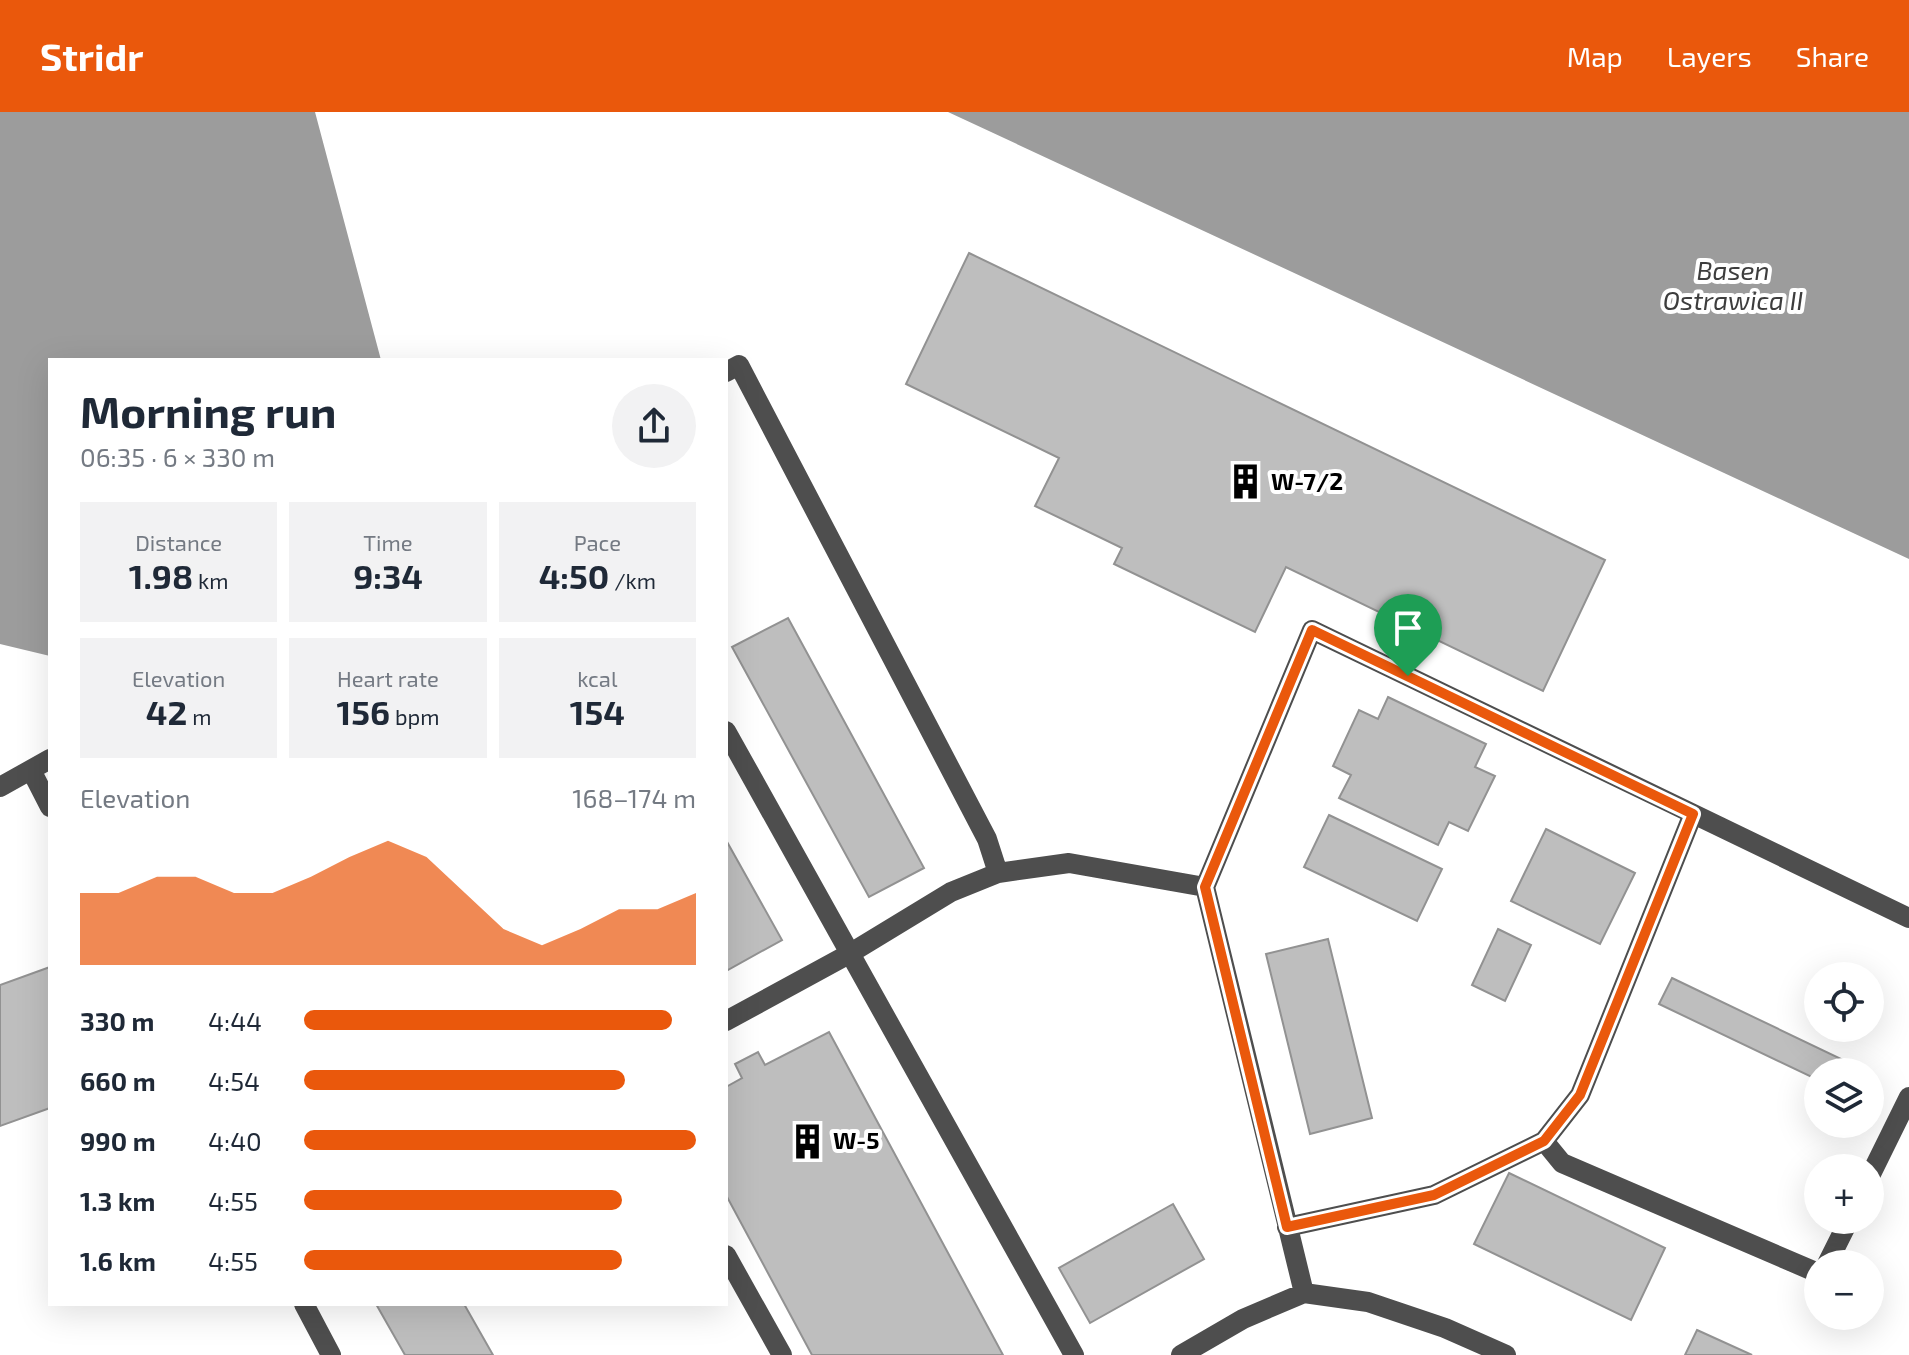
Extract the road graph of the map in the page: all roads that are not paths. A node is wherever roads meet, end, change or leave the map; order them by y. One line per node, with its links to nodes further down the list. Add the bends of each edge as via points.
1 (728, 371): 8 (lane, via 739,365 987,839)
2 (728, 735): 11 (lane)
3 (48, 760): 4 (lane)
4 (31, 770): 5 (lane); 6 (lane)
5 (0, 787)
6 (48, 803)
7 (1693, 814): 9 (lane, via 1312,630); 10 (lane); 14 (lane, via 1580,1095)
8 (998, 873): 9 (lane, via 1069,863); 11 (lane, via 951,892)
9 (1205, 887): 16 (lane)
10 (1909, 918)
11 (849, 954): 12 (lane); 23 (lane)
12 (728, 1020)
13 (1909, 1097): 15 (lane)
14 (1544, 1141): 16 (lane, via 1434,1195); 18 (lane, via 1562,1163)
15 (1881, 1154)
16 (1287, 1227): 19 (lane)
17 (728, 1259): 22 (lane)
18 (1804, 1267)
19 (1304, 1293): 24 (lane, via 1243,1319); 25 (lane, via 1368,1302)
20 (305, 1306): 21 (lane)
21 (331, 1355)
22 (782, 1355)
23 (1074, 1355)
24 (1181, 1355)
25 (1506, 1355)

